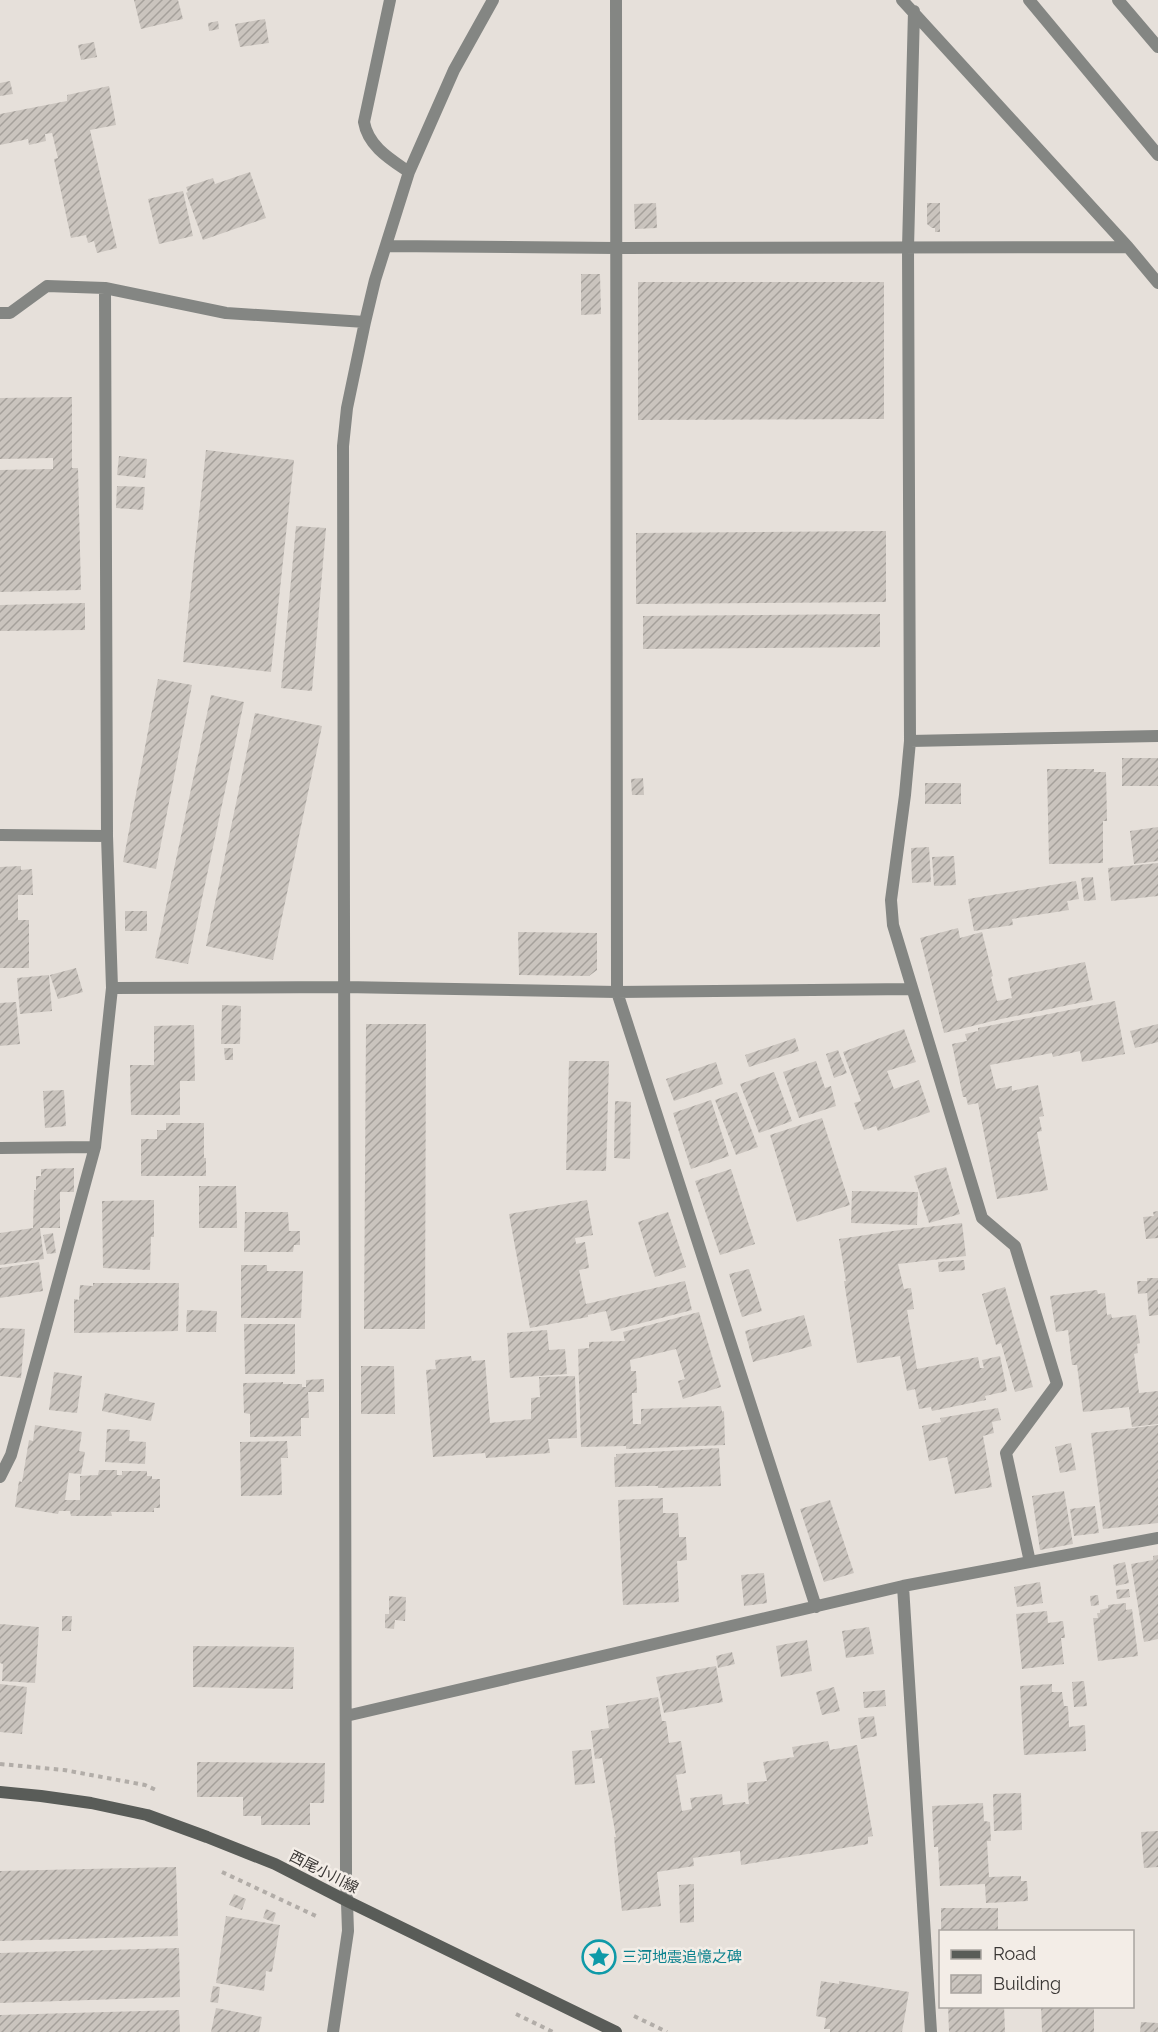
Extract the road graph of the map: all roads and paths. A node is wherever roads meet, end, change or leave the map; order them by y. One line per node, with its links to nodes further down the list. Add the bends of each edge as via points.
1 (390, 0): 10 (street, via 364,122 366,134 375,145)
2 (493, 0): 10 (street, via 450,80)
3 (616, 0): 13 (street)
4 (902, 0): 7 (street)
5 (1029, 0): 9 (street)
6 (1118, 0): 8 (street)
7 (914, 10): 12 (street); 14 (street)
8 (1158, 47)
9 (1158, 155)
10 (409, 172): 11 (street)
11 (386, 246): 13 (street); 18 (street)
12 (1128, 247): 14 (street); 15 (street)
13 (615, 248): 14 (street); 26 (street)
14 (908, 248): 20 (street)
15 (1158, 283)
16 (105, 288): 17 (street, via 46,286 10,313); 18 (street, via 226,313); 22 (street)
17 (0, 313)
18 (365, 322): 23 (street, via 343,446)
19 (1158, 736): 20 (street)
20 (910, 741): 25 (street, via 891,900 893,925)
21 (0, 835): 22 (street)
22 (106, 836): 24 (street)
23 (344, 987): 24 (street); 26 (street); 34 (street)
24 (112, 988): 27 (street)
25 (912, 989): 26 (street); 31 (street, via 982,1218 1015,1246 1058,1384 1006,1453)
26 (617, 992): 33 (street)
27 (95, 1147): 28 (street); 29 (street, via 11,1455)
28 (0, 1148)
29 (0, 1477)
30 (1158, 1538): 31 (street)
31 (1030, 1562): 32 (street)
32 (903, 1586): 33 (street); 43 (street)
33 (816, 1607): 34 (street)
34 (346, 1716): 37 (street)
35 (0, 1792): 37 (main road, 西尾小川線, via 90,1803 147,1815 275,1864)
36 (212, 1868): 38 (path)
37 (347, 1901): 38 (street); 42 (main road, 西尾小川線)
38 (348, 1931): 40 (street)
39 (512, 2012): 41 (path)
40 (333, 2032)
41 (553, 2032)
42 (615, 2032)
43 (931, 2032)

